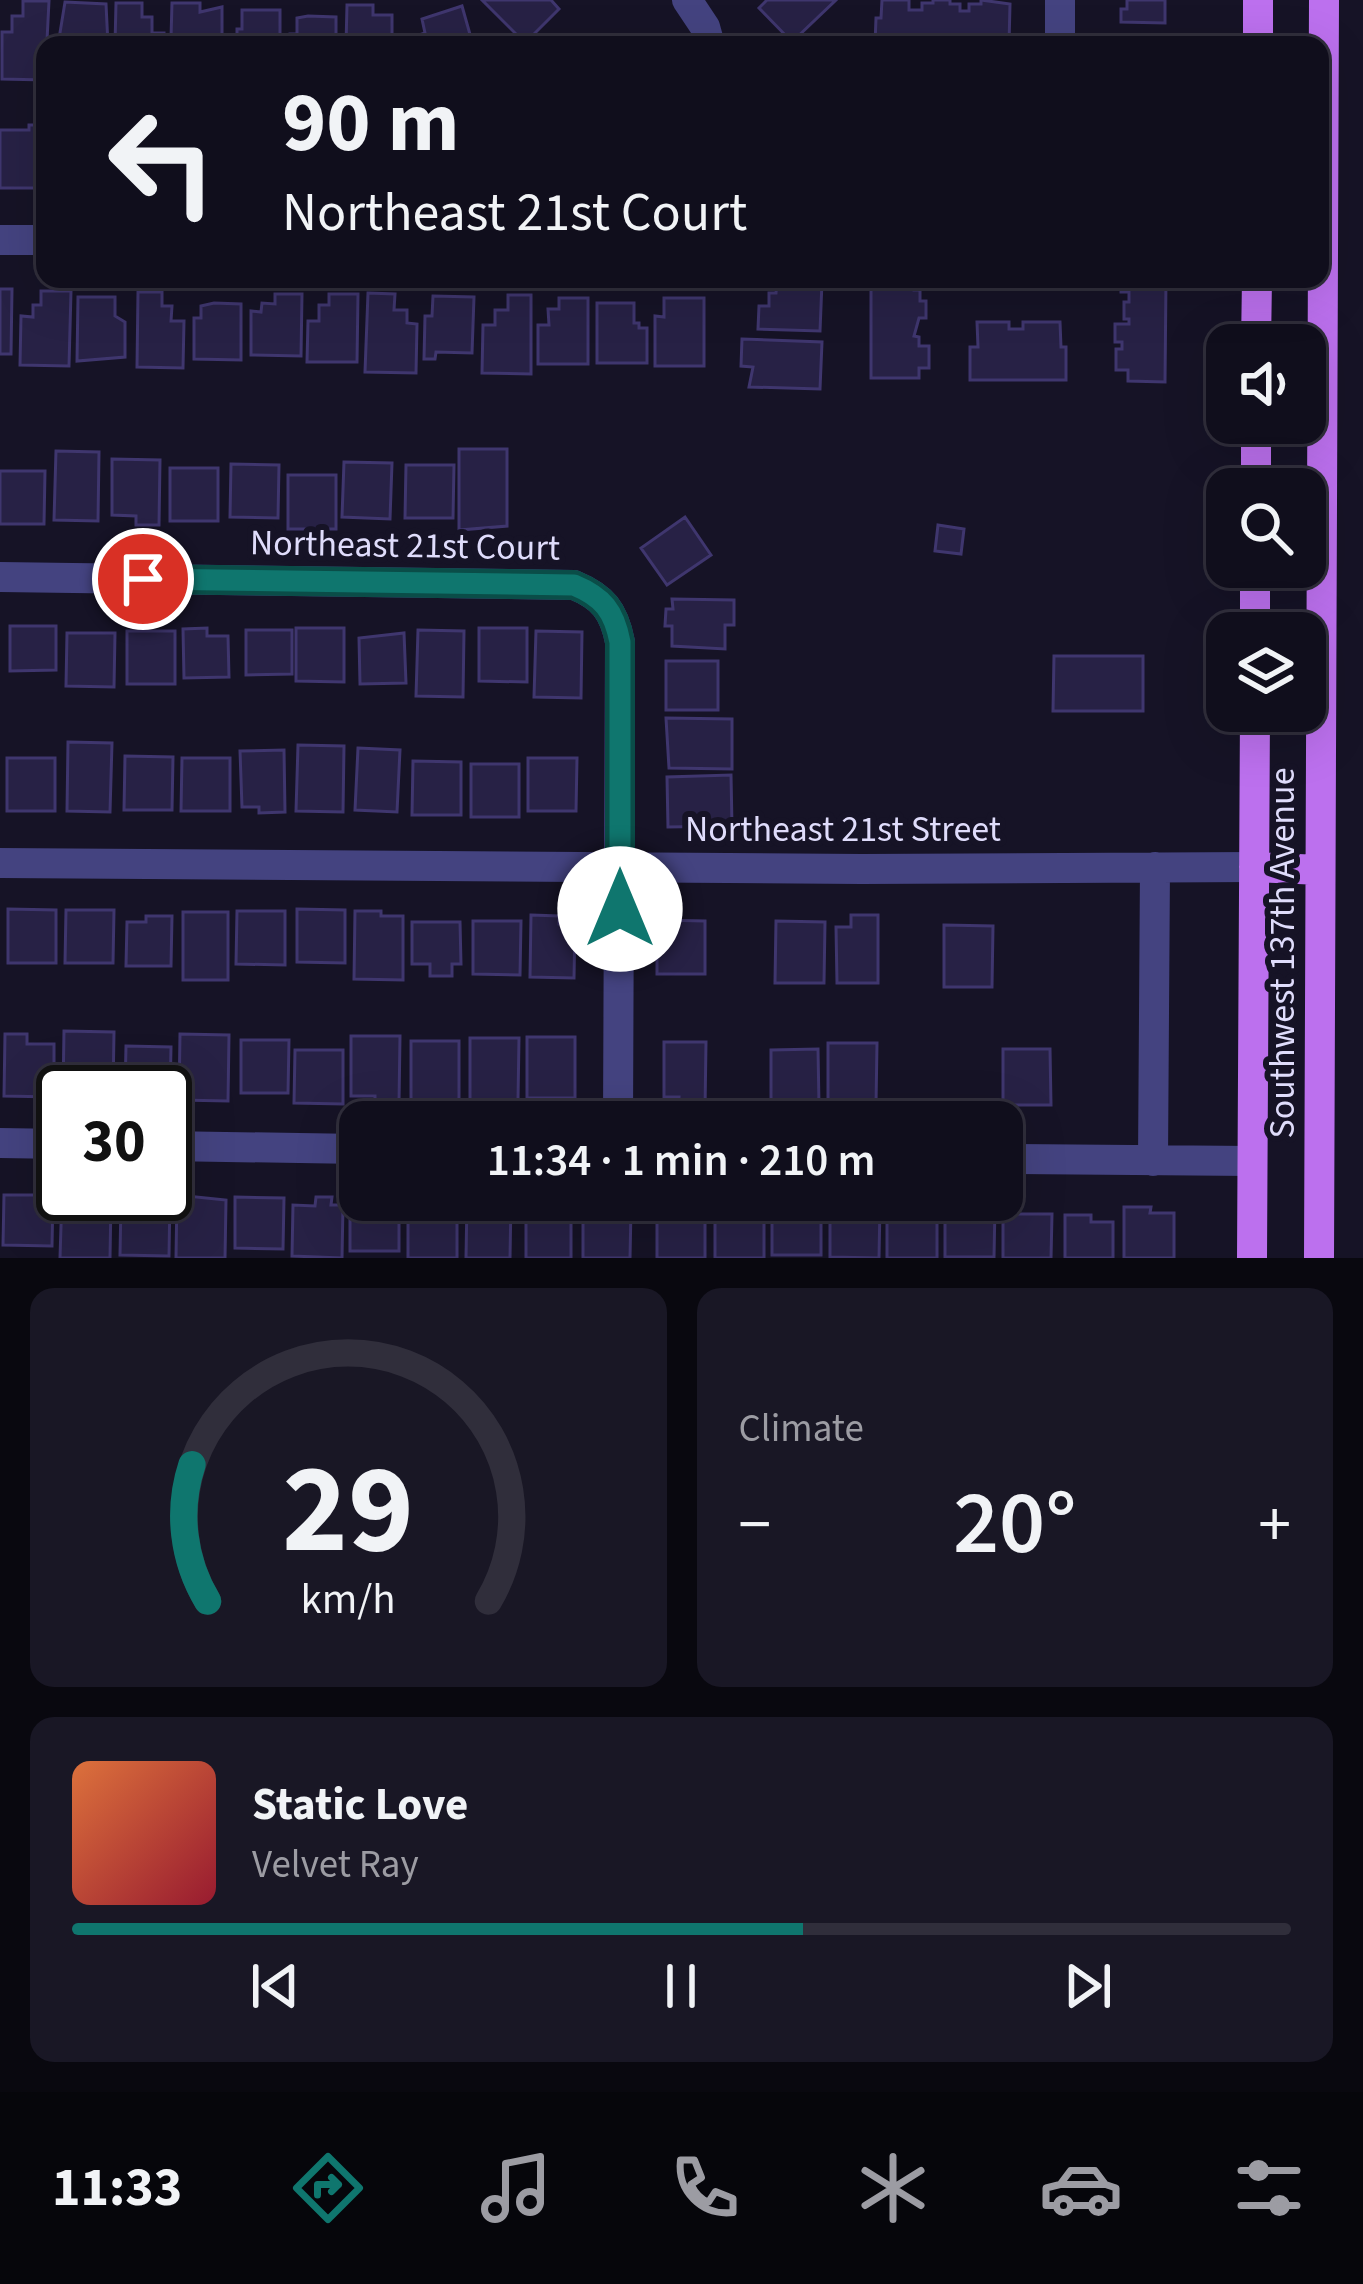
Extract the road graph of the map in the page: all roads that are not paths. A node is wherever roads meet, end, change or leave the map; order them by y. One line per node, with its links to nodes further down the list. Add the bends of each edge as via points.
1 (687, 0): 5 (street)
2 (1060, 0): 6 (street)
3 (1258, 0): 7 (main road)
4 (1324, 0): 8 (main road, Southwest 137th Avenue)
5 (707, 36)
6 (1060, 36)
7 (1258, 36)
8 (1324, 36)
9 (0, 240): 10 (street)
10 (36, 240)
11 (1257, 288): 13 (main road)
12 (1323, 288): 20 (main road, Southwest 137th Avenue)
13 (1256, 324)
14 (0, 577): 17 (street, Northeast 21st Court, via 574,585 591,592 606,603 620,642)
15 (1255, 732): 19 (main road, Southwest 137th Avenue)
16 (0, 863): 17 (street, Northeast 21st Street)
17 (620, 866): 18 (street, Northeast 21st Street); 21 (street)
18 (1155, 867): 19 (street, Northeast 21st Street); 27 (street)
19 (1254, 867): 20 (main road); 28 (main road, Southwest 137th Avenue)
20 (1320, 870): 30 (main road, Southwest 137th Avenue)
21 (618, 1101)
22 (0, 1143): 23 (street)
23 (36, 1144)
24 (192, 1146): 25 (street)
25 (339, 1149)
26 (1023, 1160): 27 (street)
27 (1153, 1161): 28 (street)
28 (1252, 1161): 29 (main road, Southwest 137th Avenue)
29 (1252, 1258)
30 (1318, 1258)

